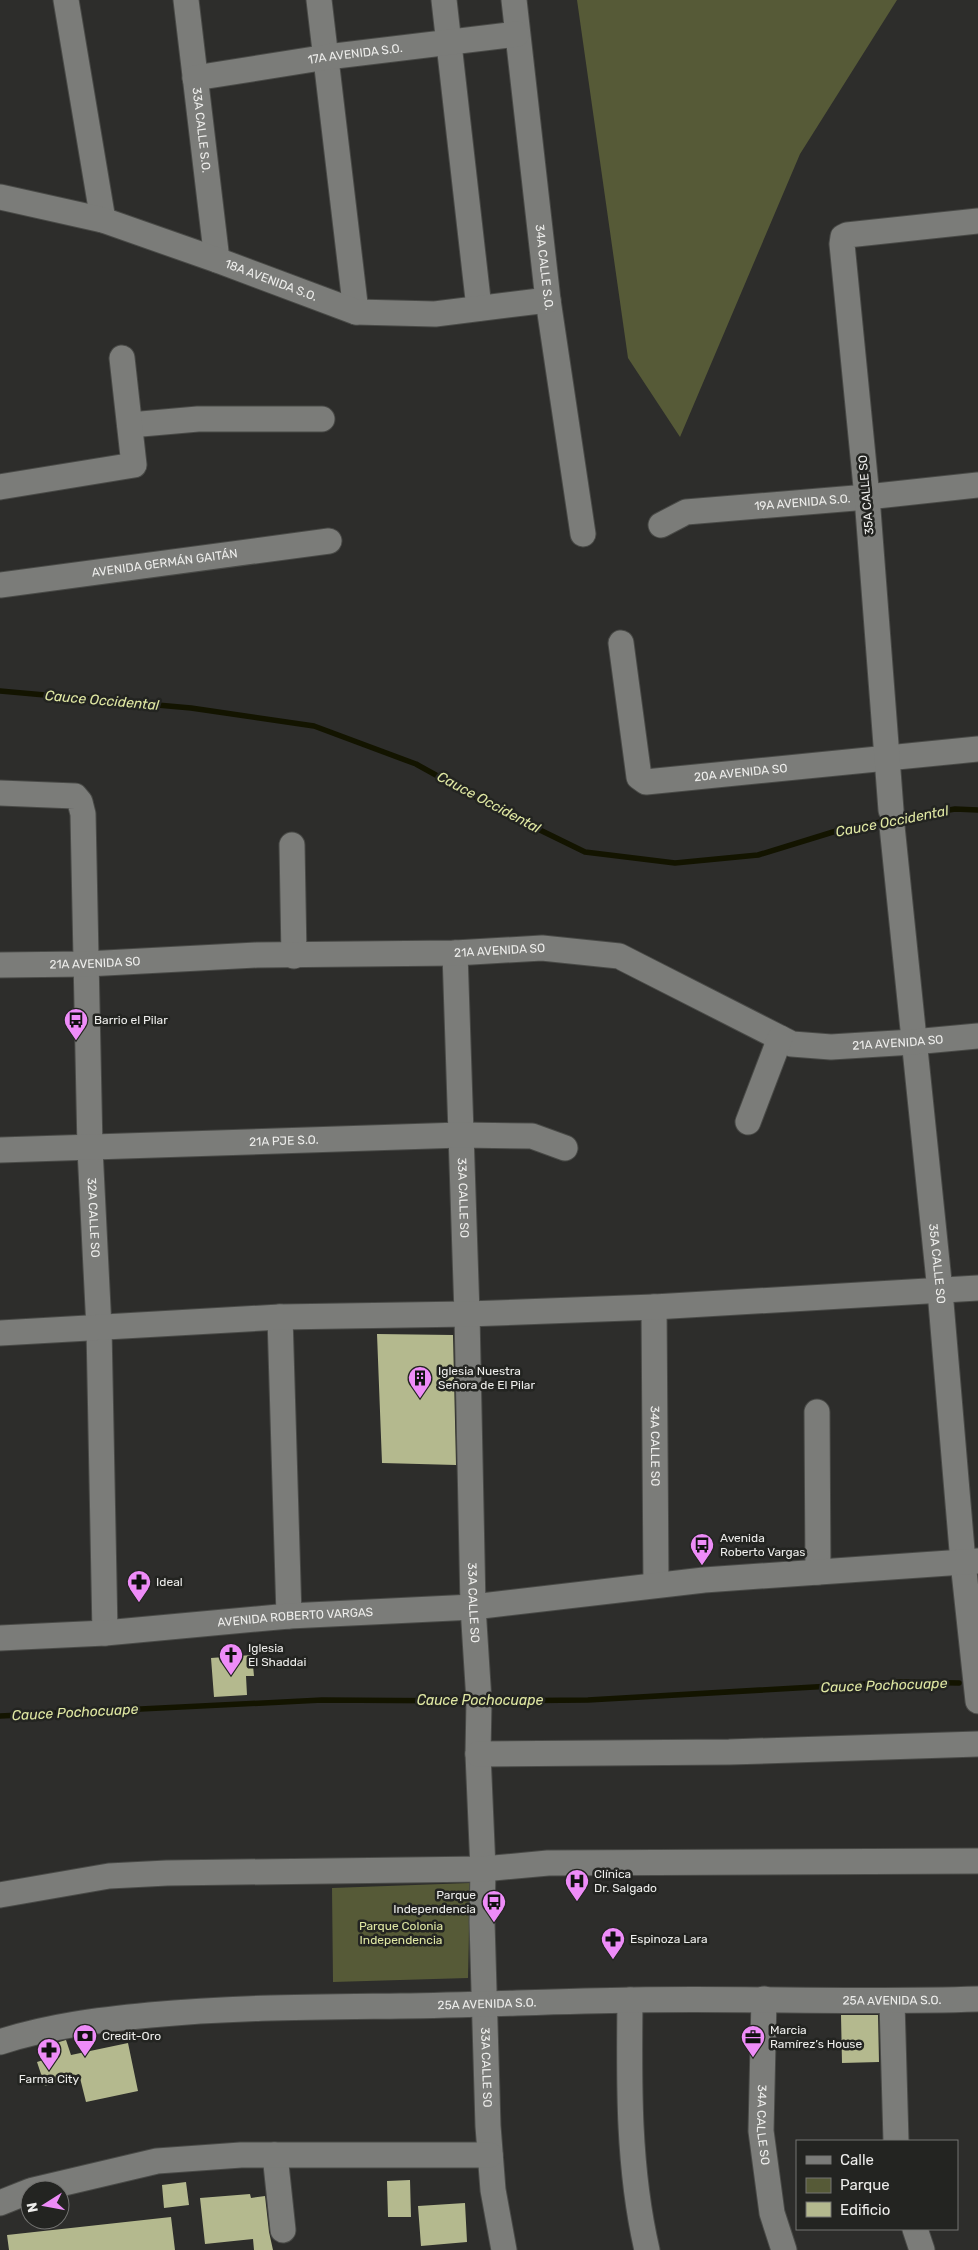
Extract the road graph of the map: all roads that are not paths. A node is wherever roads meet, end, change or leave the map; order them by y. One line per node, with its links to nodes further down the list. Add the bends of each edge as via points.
1 (66, 0): 11 (street)
2 (186, 0): 9 (street, 33A CALLE S.O.)
3 (319, 0): 8 (street)
4 (444, 0): 7 (street)
5 (514, 0): 6 (street, 34A CALLE S.O.)
6 (517, 34): 7 (street, 17A AVENIDA S.O.); 14 (street, 34A CALLE S.O.)
7 (450, 41): 8 (street, 17A AVENIDA S.O.); 15 (street)
8 (327, 56): 9 (street, 17A AVENIDA S.O.); 16 (street)
9 (195, 78): 13 (street, 33A CALLE S.O.)
10 (0, 197): 11 (street, 18A AVENIDA S.O.)
11 (103, 220): 13 (street, 18A AVENIDA S.O.)
12 (978, 221): 22 (street, 35A CALLE SO, via 843,237)
13 (217, 260): 16 (street, 18A AVENIDA S.O.)
14 (548, 300): 15 (street, 18A AVENIDA S.O.); 24 (street, 34A CALLE S.O.)
15 (478, 308): 16 (street, 18A AVENIDA S.O., via 435,314)
16 (356, 312)
17 (122, 358): 19 (street)
18 (322, 418): 19 (street, via 198,419)
19 (130, 424): 21 (street, via 134,465)
20 (978, 485): 22 (street, 19A AVENIDA S.O.)
21 (0, 487)
22 (866, 497): 23 (street, 19A AVENIDA S.O., via 686,512); 29 (street, 35A CALLE SO)
23 (660, 525)
24 (583, 534)
25 (329, 541): 26 (street, AVENIDA GERMÁN GAITÁN)
26 (0, 585)
27 (621, 643): 29 (street, 20A AVENIDA SO, via 640,777 646,782)
28 (978, 749): 29 (street, 20A AVENIDA SO)
29 (886, 757): 38 (street, 35A CALLE SO)
30 (0, 793): 34 (street, 32A CALLE SO, via 65,794 80,802 83,814)
31 (292, 845): 33 (street)
32 (455, 953): 33 (street, 21A AVENIDA SO); 37 (street, 21A AVENIDA SO, via 542,948 619,956); 40 (street, 33A CALLE SO)
33 (294, 956): 34 (street, 21A AVENIDA SO)
34 (86, 964): 35 (street, 21A AVENIDA SO); 42 (street, 32A CALLE SO)
35 (0, 965)
36 (978, 1036): 38 (street, 21A AVENIDA SO)
37 (780, 1038): 38 (street, 21A AVENIDA SO, via 792,1044 831,1046); 39 (street)
38 (913, 1042): 45 (street, 35A CALLE SO)
39 (748, 1122)
40 (461, 1135): 41 (street, 21A PJE S.O., via 532,1136); 42 (street, 21A PJE S.O.); 47 (street, 33A CALLE SO)
41 (564, 1148)
42 (90, 1149): 43 (street, 21A PJE S.O.); 49 (street, 32A CALLE SO)
43 (0, 1150)
44 (978, 1288): 45 (street)
45 (940, 1291): 46 (street); 52 (street, 35A CALLE SO)
46 (654, 1307): 47 (street); 54 (street, 34A CALLE SO)
47 (467, 1314): 48 (street); 55 (street, 33A CALLE SO)
48 (280, 1317): 49 (street); 56 (street)
49 (99, 1328): 50 (street); 57 (street, 32A CALLE SO)
50 (0, 1333)
51 (817, 1412): 53 (street)
52 (970, 1562): 53 (street, AVENIDA ROBERTO VARGAS); 59 (street, 35A CALLE SO)
53 (818, 1572): 54 (street, AVENIDA ROBERTO VARGAS)
54 (656, 1585): 55 (street, AVENIDA ROBERTO VARGAS)
55 (473, 1607): 56 (street, AVENIDA ROBERTO VARGAS); 61 (street, 33A CALLE SO, via 479,1700)
56 (289, 1616): 57 (street, AVENIDA ROBERTO VARGAS)
57 (105, 1633): 58 (street, AVENIDA ROBERTO VARGAS)
58 (0, 1638)
59 (978, 1701)
60 (978, 1744): 61 (street, via 729,1752)
61 (478, 1754): 63 (street, 33A CALLE SO)
62 (978, 1861): 63 (street, via 548,1863)
63 (483, 1869): 64 (street, via 109,1876); 69 (street, 33A CALLE SO)
64 (0, 1896)
65 (764, 1999): 67 (street, 25A AVENIDA S.O.); 68 (street, 25A AVENIDA S.O.); 81 (street, 34A CALLE SO, via 761,2131 772,2213)
66 (978, 1999): 68 (street, 25A AVENIDA S.O.)
67 (630, 2000): 69 (street, 25A AVENIDA S.O.); 80 (street, via 632,2158)
68 (892, 2002): 71 (street)
69 (485, 2005): 70 (street, 25A AVENIDA S.O., via 245,2008 184,2012 94,2020); 73 (street, 33A CALLE SO)
70 (0, 2042)
71 (896, 2140)
72 (276, 2155): 73 (street); 74 (street, via 157,2161); 77 (street)
73 (490, 2155): 79 (street, 33A CALLE SO)
74 (70, 2182)
75 (20, 2195): 76 (street)
76 (0, 2203)
77 (283, 2230)
78 (915, 2230): 82 (street)
79 (504, 2250)
80 (647, 2250)
81 (784, 2250)
82 (922, 2250)

